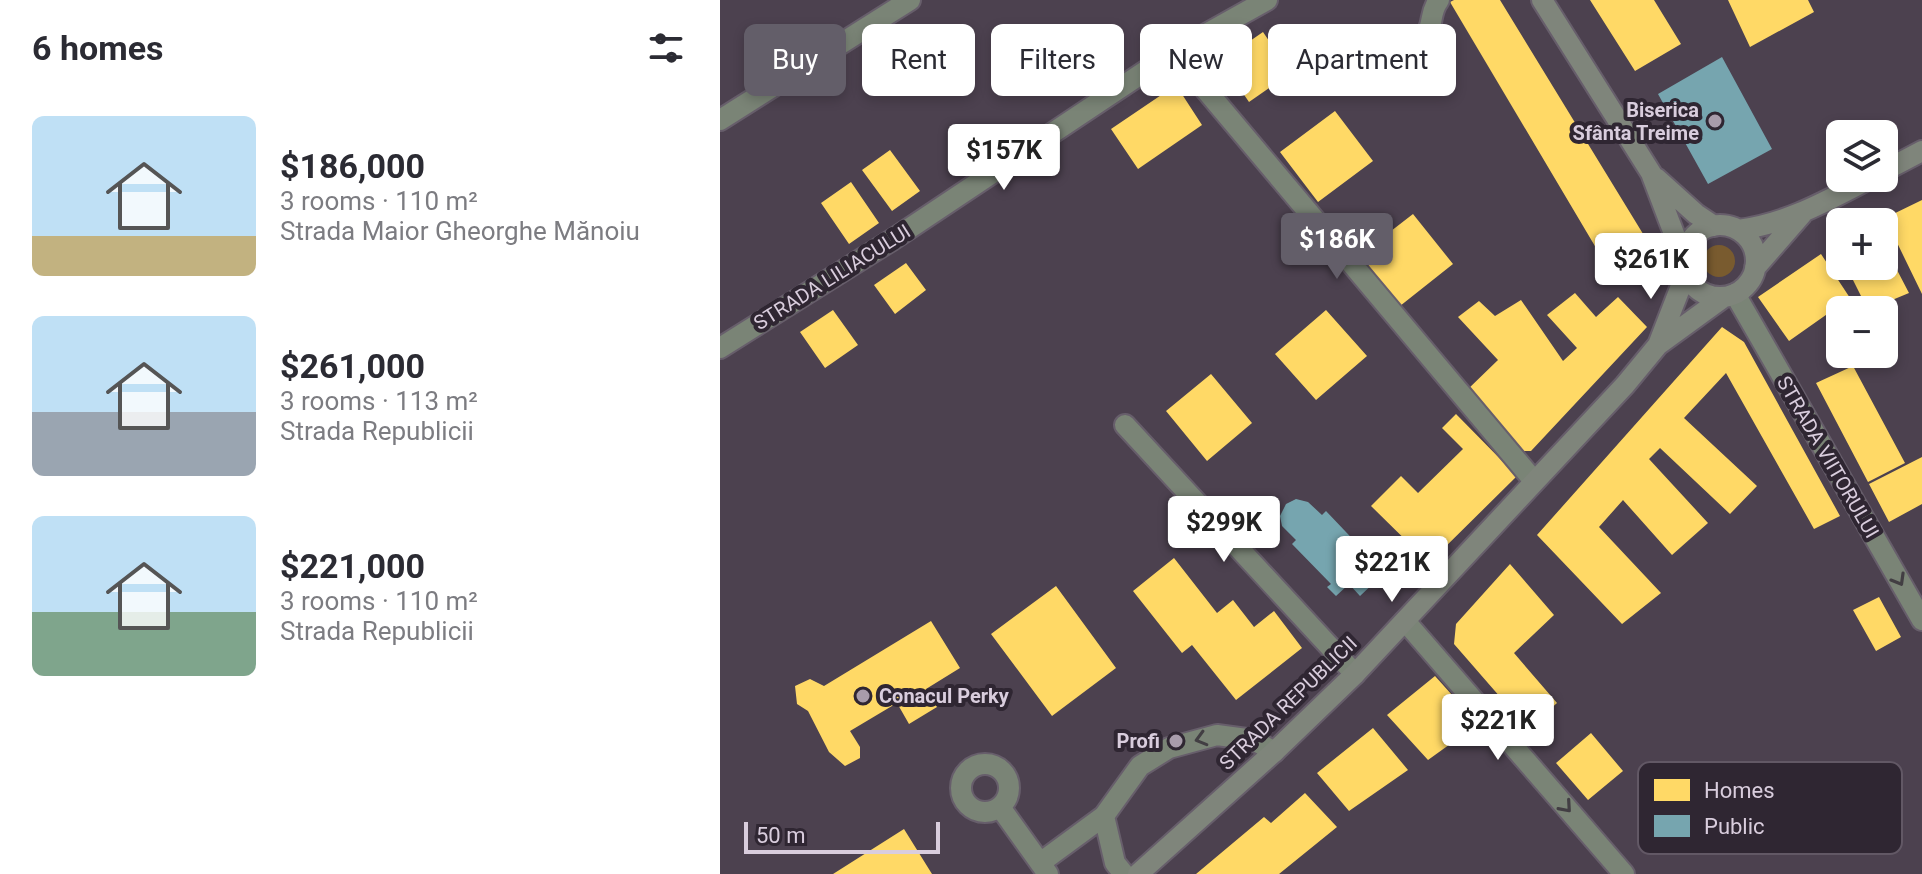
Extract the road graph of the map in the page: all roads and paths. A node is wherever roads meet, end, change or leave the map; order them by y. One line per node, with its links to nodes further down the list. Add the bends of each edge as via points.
1 (910, 0): 9 (street)
2 (1267, 0): 5 (street, STRADA LILIACULUI)
3 (1439, 0): 6 (street)
4 (1542, 0): 12 (main road)
5 (1224, 24)
6 (1430, 24)
7 (1140, 75): 21 (street, STRADA LILIACULUI)
8 (1211, 96): 23 (street)
9 (720, 120)
10 (1922, 151): 11 (main road)
11 (1898, 164)
12 (1651, 173): 15 (main road); 17 (main road)
13 (1844, 192): 14 (main road)
14 (1802, 214): 16 (main road); 18 (main road)
15 (1714, 226): 16 (main road); 17 (main road, via 1693,238)
16 (1738, 230): 18 (main road, via 1752,246)
17 (1685, 266): 19 (main road, via 1701,292); 20 (main road, STRADA REPUBLICII)
18 (1755, 268): 19 (main road, via 1744,288)
19 (1729, 296): 20 (main road, STRADA REPUBLICII); 24 (street, STRADA VIITORULUI, one-way to 24)
20 (1658, 345): 23 (main road, STRADA REPUBLICII)
21 (720, 348)
22 (1125, 425): 26 (street)
23 (1534, 481): 25 (main road, STRADA REPUBLICII)
24 (1922, 620)
25 (1405, 621): 26 (main road, STRADA REPUBLICII); 33 (street, one-way to 33)
26 (1355, 674): 27 (main road, STRADA REPUBLICII)
27 (1274, 752): 29 (street, one-way to 29, via 1254,740 1217,735 1169,748 1140,766); 32 (main road, STRADA REPUBLICII)
28 (1000, 807): 30 (street)
29 (1104, 816): 30 (street); 31 (street, via 1115,863)
30 (1044, 869)
31 (1124, 874)
32 (1138, 874)
33 (1624, 874)

